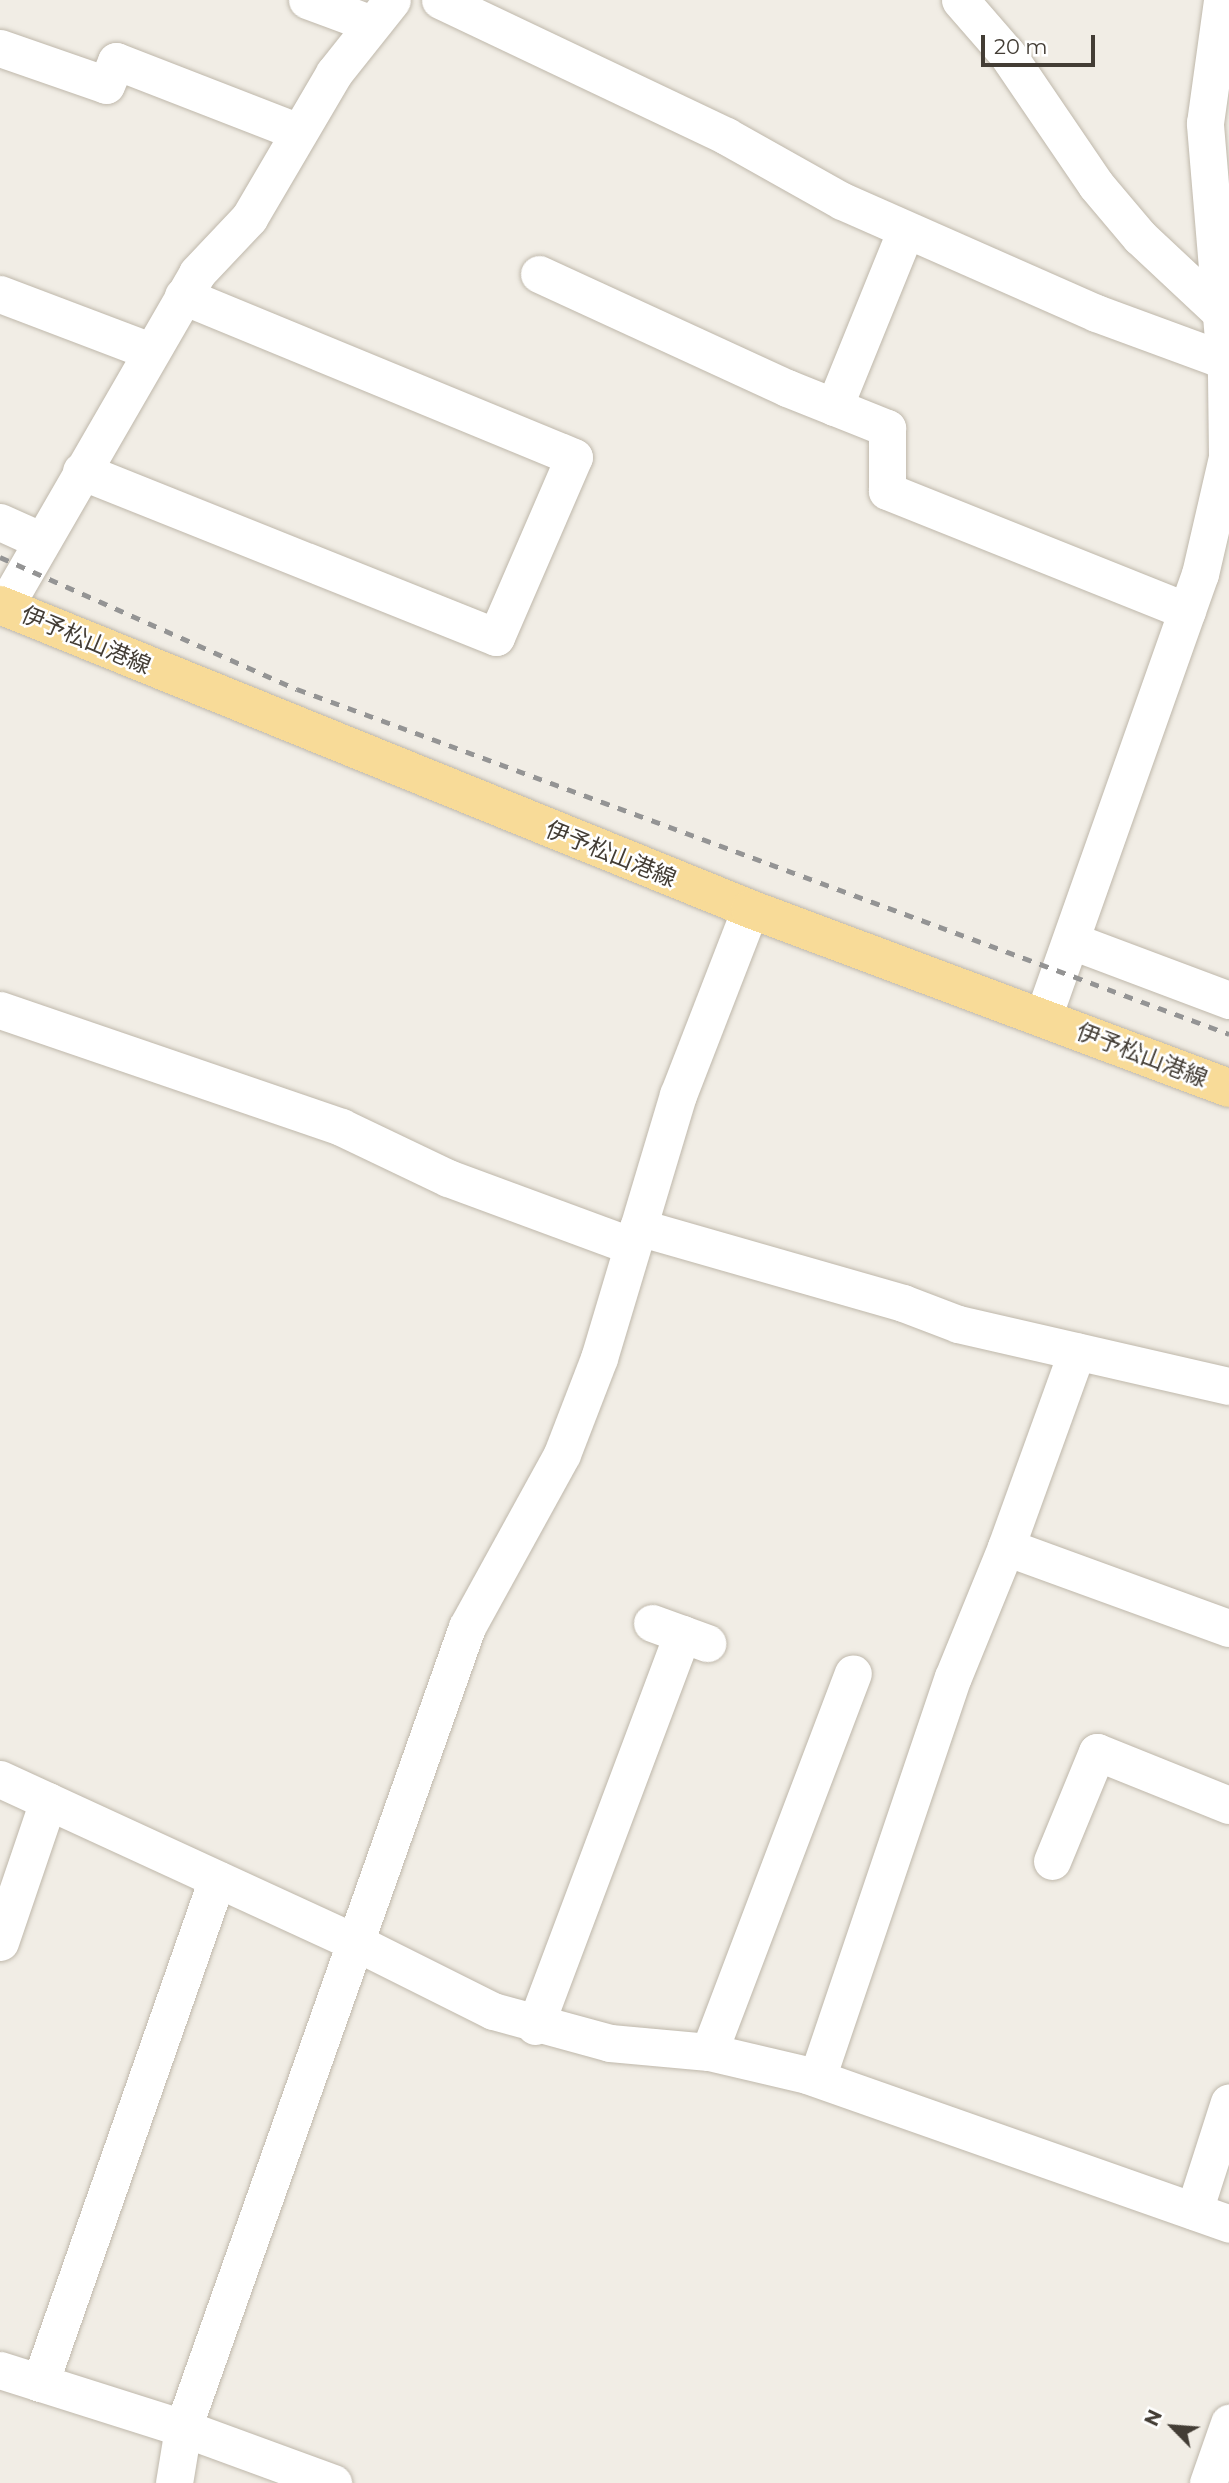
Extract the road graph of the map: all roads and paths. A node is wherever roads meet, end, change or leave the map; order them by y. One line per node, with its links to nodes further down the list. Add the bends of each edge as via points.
1 (307, 0): 5 (street)
2 (440, 0): 9 (street, via 726,136 842,201)
3 (960, 0): 13 (street, via 1007,54 1096,185 1140,237)
4 (1222, 0): 8 (street, via 1205,123)
5 (382, 12): 7 (street, via 334,73)
6 (0, 47): 7 (street, via 106,85 116,61)
7 (299, 132): 12 (street, via 249,218 197,273)
8 (1218, 162): 13 (street)
9 (906, 230): 15 (street, via 1096,313); 16 (street)
10 (539, 274): 16 (street)
11 (0, 294): 14 (street)
12 (183, 296): 14 (street); 18 (street, via 574,457 496,637)
13 (1217, 309): 15 (street)
14 (150, 351): 18 (street)
15 (1224, 359): 17 (street)
16 (834, 407): 23 (street, via 887,429 887,491)
17 (1228, 457): 20 (street)
18 (81, 471): 21 (street)
19 (0, 522): 21 (street)
20 (1222, 525): 23 (street)
21 (42, 541): 22 (street)
22 (2, 605): 24 (main road, 伊予松山港線)
23 (1187, 611): 25 (street)
24 (750, 909): 28 (main road, 伊予松山港線); 30 (street, via 678,1095)
25 (1072, 941): 26 (street); 28 (street)
26 (1229, 1000)
27 (0, 1010): 30 (street, via 341,1127 448,1178)
28 (1043, 1017): 29 (main road, 伊予松山港線)
29 (1229, 1088)
30 (635, 1236): 31 (street, via 903,1303 958,1324); 43 (street, via 599,1358 562,1454 467,1627)
31 (1077, 1351): 32 (street); 33 (street)
32 (1229, 1386)
33 (1006, 1547): 34 (street); 46 (street, via 953,1677)
34 (1229, 1628)
35 (680, 1633): 44 (street)
36 (853, 1673): 45 (street)
37 (0, 1779): 38 (street)
38 (48, 1801): 41 (street); 42 (street)
39 (1229, 1805): 40 (street, via 1097,1752)
40 (1052, 1861)
41 (217, 1879): 43 (street); 51 (street)
42 (0, 1942)
43 (357, 1942): 44 (street, via 493,2011); 53 (street)
44 (535, 2026): 45 (street, via 610,2043)
45 (709, 2053): 46 (street)
46 (817, 2078): 48 (street)
47 (1229, 2102): 48 (street)
48 (1194, 2211): 49 (street)
49 (1229, 2224)
50 (0, 2370): 51 (street)
51 (40, 2383): 53 (street)
52 (1229, 2423): 56 (street)
53 (183, 2428): 54 (street); 55 (street)
54 (174, 2483)
55 (333, 2483)
56 (1208, 2483)

